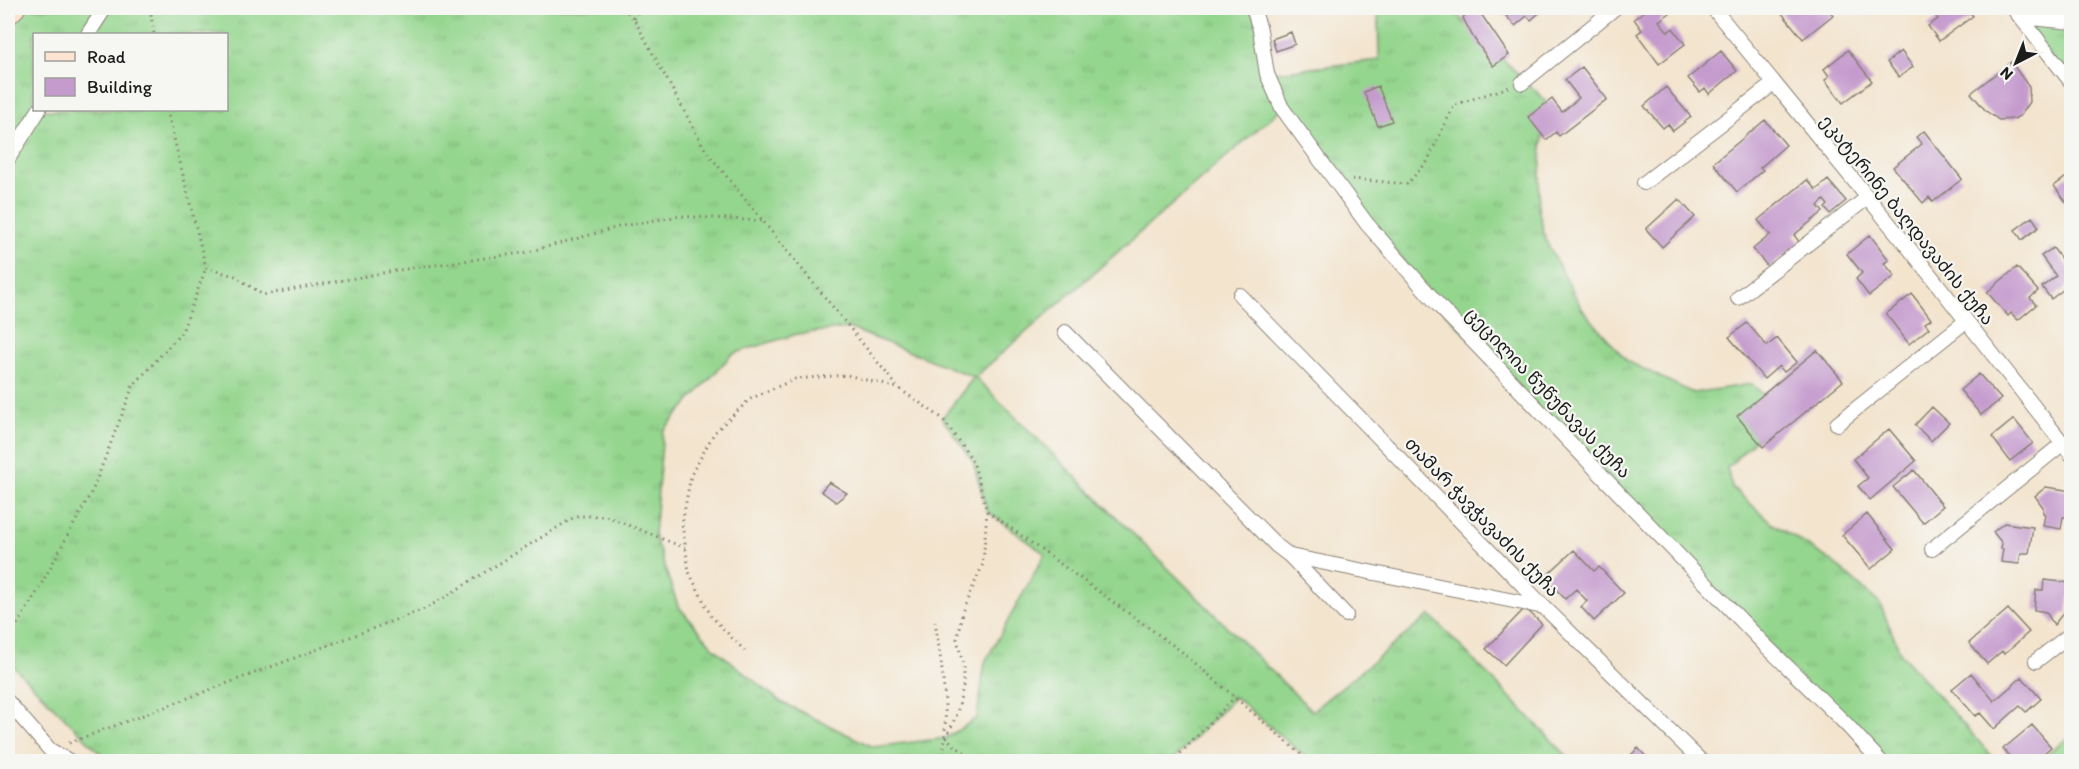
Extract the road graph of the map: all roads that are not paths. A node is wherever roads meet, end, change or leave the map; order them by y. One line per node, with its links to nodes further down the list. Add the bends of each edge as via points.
1 (15, 8): 7 (main road)
2 (105, 8): 9 (street)
3 (1253, 8): 33 (street, ცეცილია წუწუნავას ქუჩა, via 1267,74 1282,108 1367,224 1449,316)
4 (1615, 8): 10 (street)
5 (1713, 8): 12 (street, ეკატერინე ბაღდავაძის ქუჩა)
6 (2017, 12): 8 (street); 11 (street)
7 (8, 15)
8 (2072, 22)
9 (89, 33)
10 (1522, 83)
11 (2072, 83)
12 (1773, 84): 15 (street); 16 (street, ეკატერინე ბაღდავაძის ქუჩა)
13 (38, 111): 14 (street)
14 (8, 159)
15 (1644, 183)
16 (1867, 198): 18 (street); 19 (street, ეკატერინე ბაღდავაძის ქუჩა)
17 (1240, 295): 26 (street, თამარ ჭავჭავაძის ქუჩა)
18 (1738, 298)
19 (1966, 321): 21 (street); 22 (street, ეკატერინე ბაღდავაძის ქუჩა)
20 (1065, 332): 25 (street)
21 (1837, 424)
22 (2062, 444): 23 (street, ეკატერინე ბაღდავაძის ქუჩა); 24 (street)
23 (2072, 455)
24 (1932, 549)
25 (1290, 556): 26 (street); 27 (street)
26 (1544, 607): 32 (street, თამარ ჭავჭავაძის ქუჩა)
27 (1346, 615)
28 (2072, 633): 29 (street)
29 (2036, 662)
30 (8, 702): 31 (street, via 50,750)
31 (71, 762)
32 (1702, 762)
33 (1881, 762)

